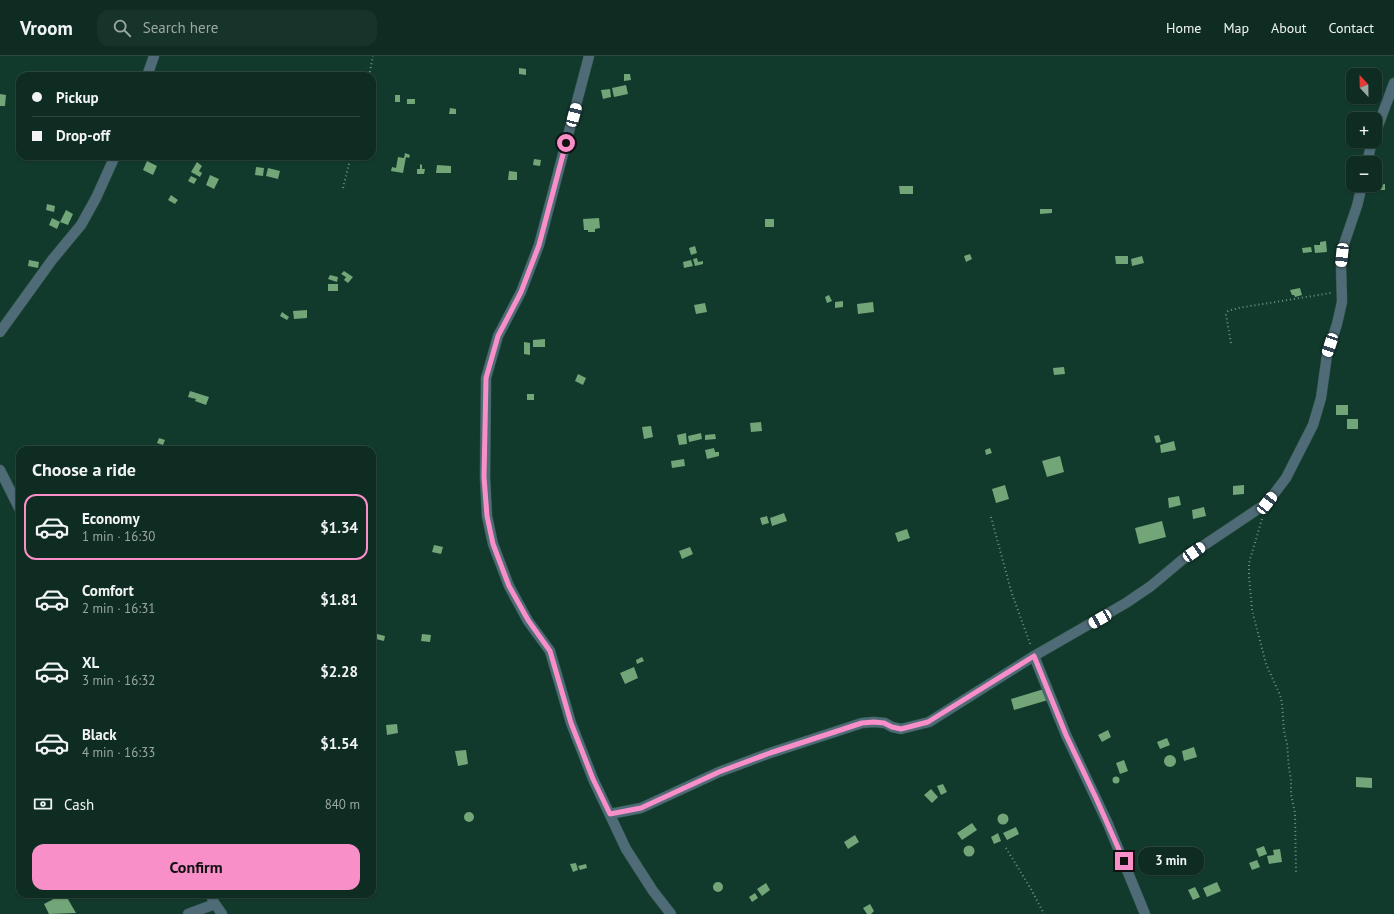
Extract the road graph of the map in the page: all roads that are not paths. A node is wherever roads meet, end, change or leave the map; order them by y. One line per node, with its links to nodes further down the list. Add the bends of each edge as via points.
1 (154, 56): 3 (street)
2 (589, 56): 12 (street, via 539,245 521,292 498,336 486,378 484,477 487,516 493,544 509,586 528,620 550,651 571,723)
3 (148, 72)
4 (1394, 84): 5 (street)
5 (1382, 116)
6 (113, 160): 8 (street, via 81,225)
7 (1360, 192): 11 (street, via 1344,244 1341,266 1342,302 1327,355 1321,398 1313,425 1286,478 1267,503 1182,560 1126,604)
8 (0, 332)
9 (0, 470): 10 (street)
10 (16, 502)
11 (1034, 656): 12 (street, via 928,722 901,729 884,723 862,723 719,772 641,808); 18 (street)
12 (610, 814): 17 (street, via 640,872)
13 (212, 898): 14 (street)
14 (215, 904): 15 (street); 16 (street)
15 (188, 914)
16 (222, 914)
17 (671, 914)
18 (1145, 914)

